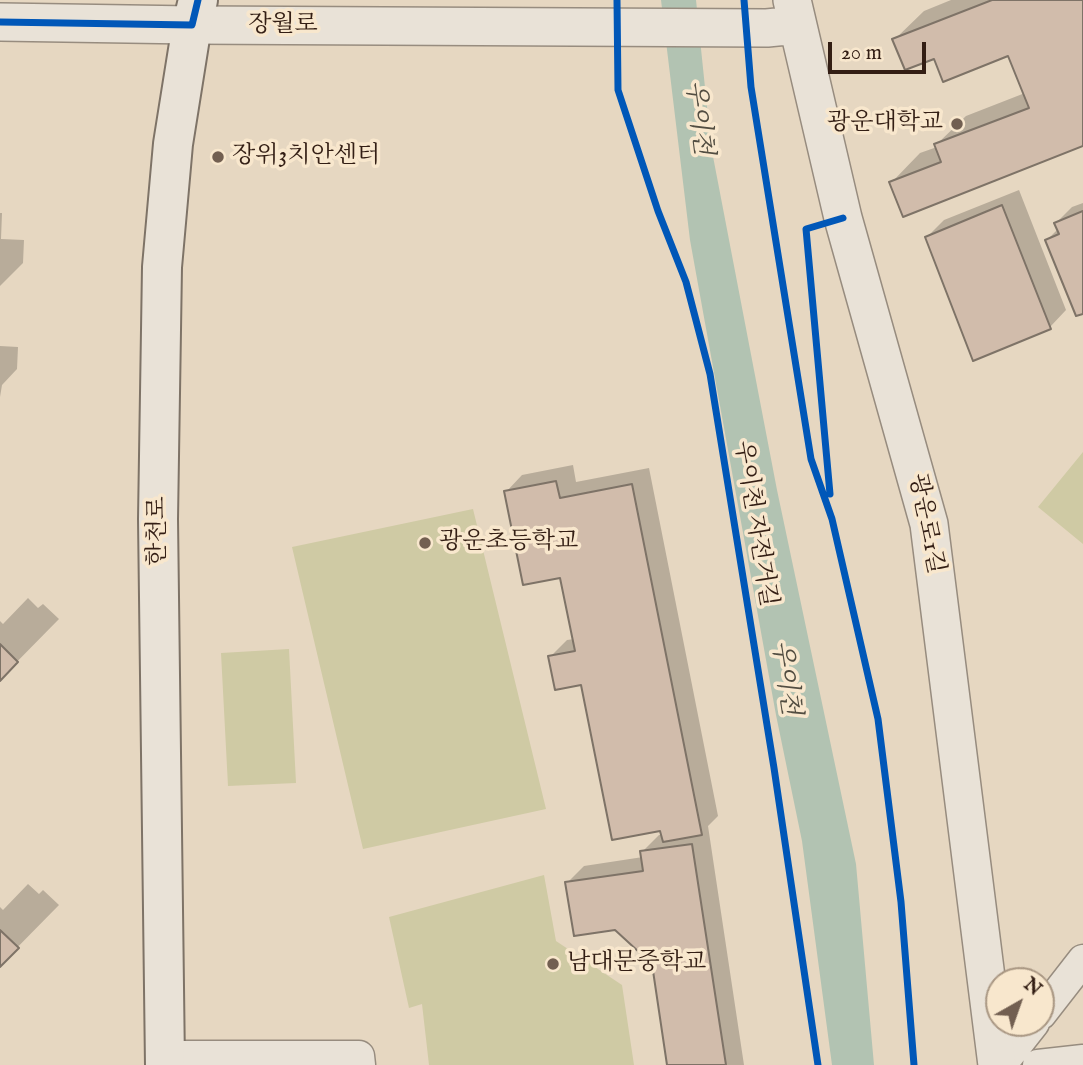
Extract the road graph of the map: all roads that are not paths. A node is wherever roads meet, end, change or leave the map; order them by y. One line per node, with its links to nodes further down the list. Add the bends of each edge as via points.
1 (195, 13): 2 (street, 장월로, via 565,27); 3 (street, 장월로); 8 (main road, 한천로, via 173,144 162,267 158,519)
2 (786, 18): 10 (street, 광운로1길, via 929,524)
3 (0, 22)
4 (1083, 960): 5 (street)
5 (1055, 996)
6 (1022, 1037): 10 (street)
7 (1083, 1060): 11 (street)
8 (164, 1061): 9 (street, via 359,1056)
9 (360, 1065)
10 (999, 1065)
11 (1038, 1065)

